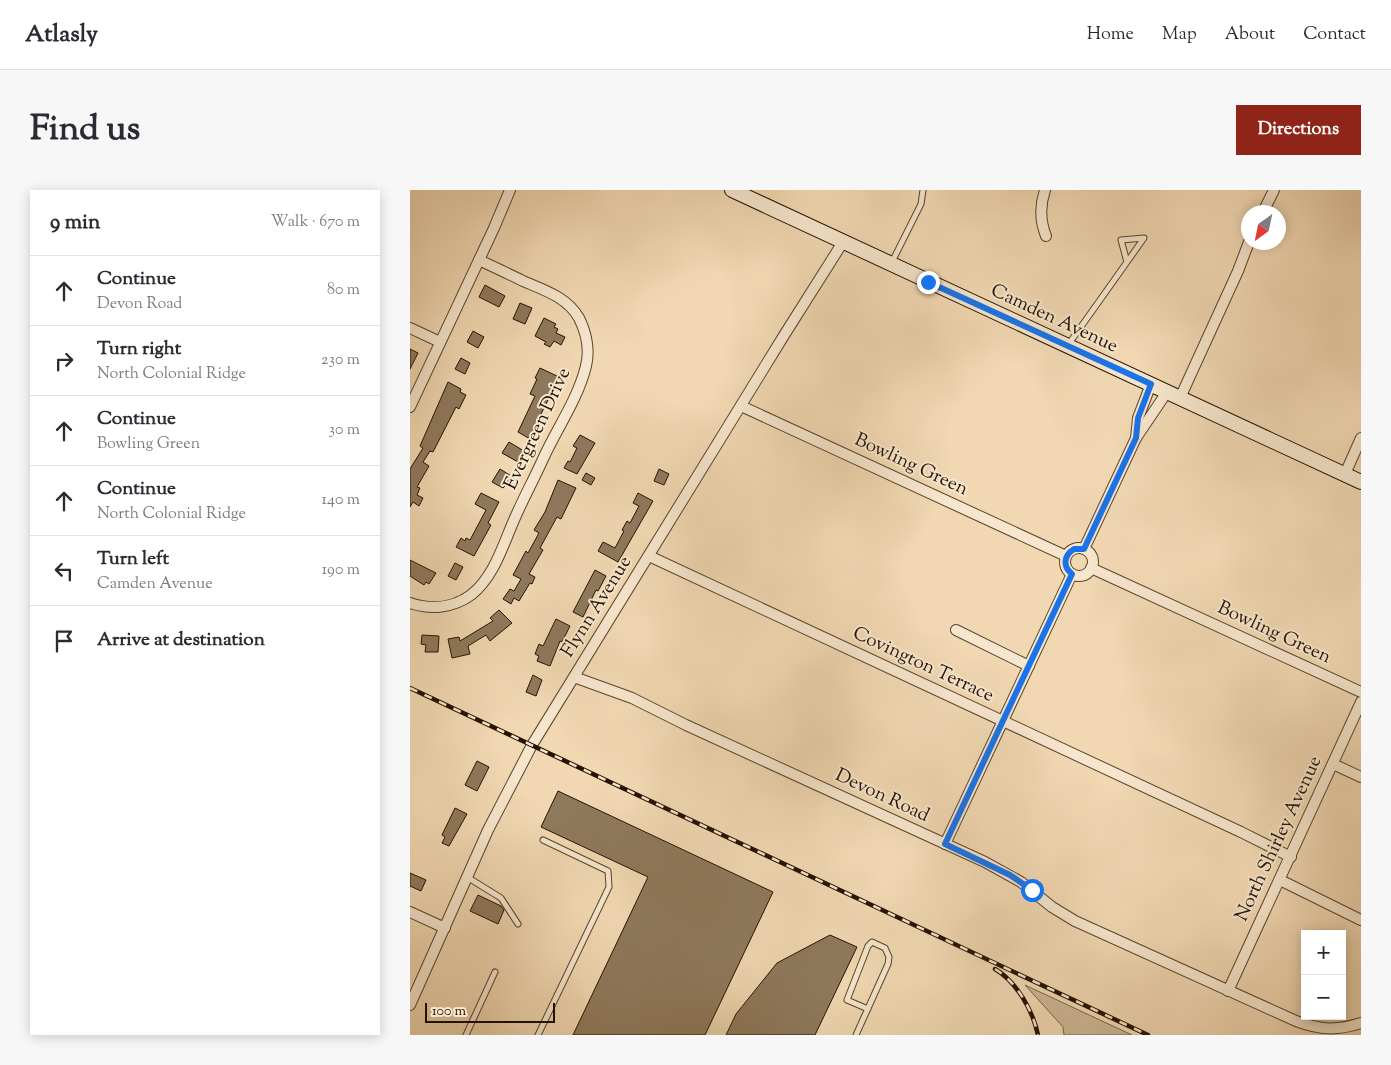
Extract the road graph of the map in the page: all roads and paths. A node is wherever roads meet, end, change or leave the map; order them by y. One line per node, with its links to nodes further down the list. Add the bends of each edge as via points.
1 (510, 190): 10 (street)
2 (732, 190): 8 (main road, Camden Avenue)
3 (923, 190): 12 (lane, via 920,204)
4 (1045, 190): 7 (street, via 1041,207)
5 (1274, 190): 6 (street)
6 (1266, 205)
7 (1046, 236)
8 (843, 242): 12 (main road, Camden Avenue); 19 (street, Flynn Avenue)
9 (1246, 250): 18 (street)
10 (479, 260): 14 (street); 30 (street, Evergreen Drive, via 561,298 574,311 586,341 586,368 484,581 471,595 454,604 436,607)
11 (1128, 262): 11 (lane, via 1121,240 1144,238 1133,254); 15 (lane)
12 (891, 265): 15 (main road, Camden Avenue)
13 (410, 328): 14 (street)
14 (440, 342): 20 (street)
15 (1068, 345): 16 (main road, Camden Avenue)
16 (1151, 384): 17 (main road, Camden Avenue); 21 (street, via 1138,418)
17 (1167, 392): 18 (main road, Camden Avenue); 21 (street)
18 (1180, 398): 23 (main road, Camden Avenue)
19 (741, 406): 26 (street, Flynn Avenue); 27 (street, Bowling Green)
20 (410, 407)
21 (1136, 438): 25 (street)
22 (1361, 438): 23 (street)
23 (1345, 474): 24 (main road, Camden Avenue)
24 (1361, 482)
25 (1084, 549): 27 (street, via 1074,549); 28 (street, via 1091,555)
26 (649, 556): 33 (street, Flynn Avenue); 36 (street, Covington Terrace)
27 (1066, 556): 29 (street, via 1065,564)
28 (1091, 568): 29 (street, via 1085,574); 34 (street, Bowling Green)
29 (1072, 574): 32 (street)
30 (410, 603)
31 (956, 630): 32 (street)
32 (1029, 666): 36 (street)
33 (574, 677): 40 (street, Devon Road, via 632,698); 42 (street, Flynn Avenue, via 512,782)
34 (1361, 692)
35 (1361, 702): 37 (street, North Shirley Avenue)
36 (1003, 721): 40 (street); 41 (street, Covington Terrace)
37 (1333, 764): 38 (street); 41 (street, North Shirley Avenue)
38 (1361, 777)
39 (543, 840): 54 (lane, via 608,871 609,887)
40 (945, 844): 49 (street, Devon Road, via 1010,875 1052,908 1075,921)
41 (1290, 857): 43 (street, North Shirley Avenue)
42 (467, 877): 46 (lane, via 501,898); 47 (street, Flynn Avenue)
43 (1280, 880): 45 (street); 49 (street, North Shirley Avenue)
44 (410, 912): 47 (street)
45 (1361, 920)
46 (518, 924)
47 (445, 928): 50 (street, Flynn Avenue)
48 (494, 972): 53 (lane)
49 (1228, 991): 52 (street, Devon Road, via 1306,1025 1330,1030)
50 (410, 1005)
51 (868, 1009): 51 (lane, via 889,957 885,948 872,942 847,998); 55 (lane)
52 (1361, 1023)
53 (466, 1035)
54 (538, 1035)
55 (856, 1035)

